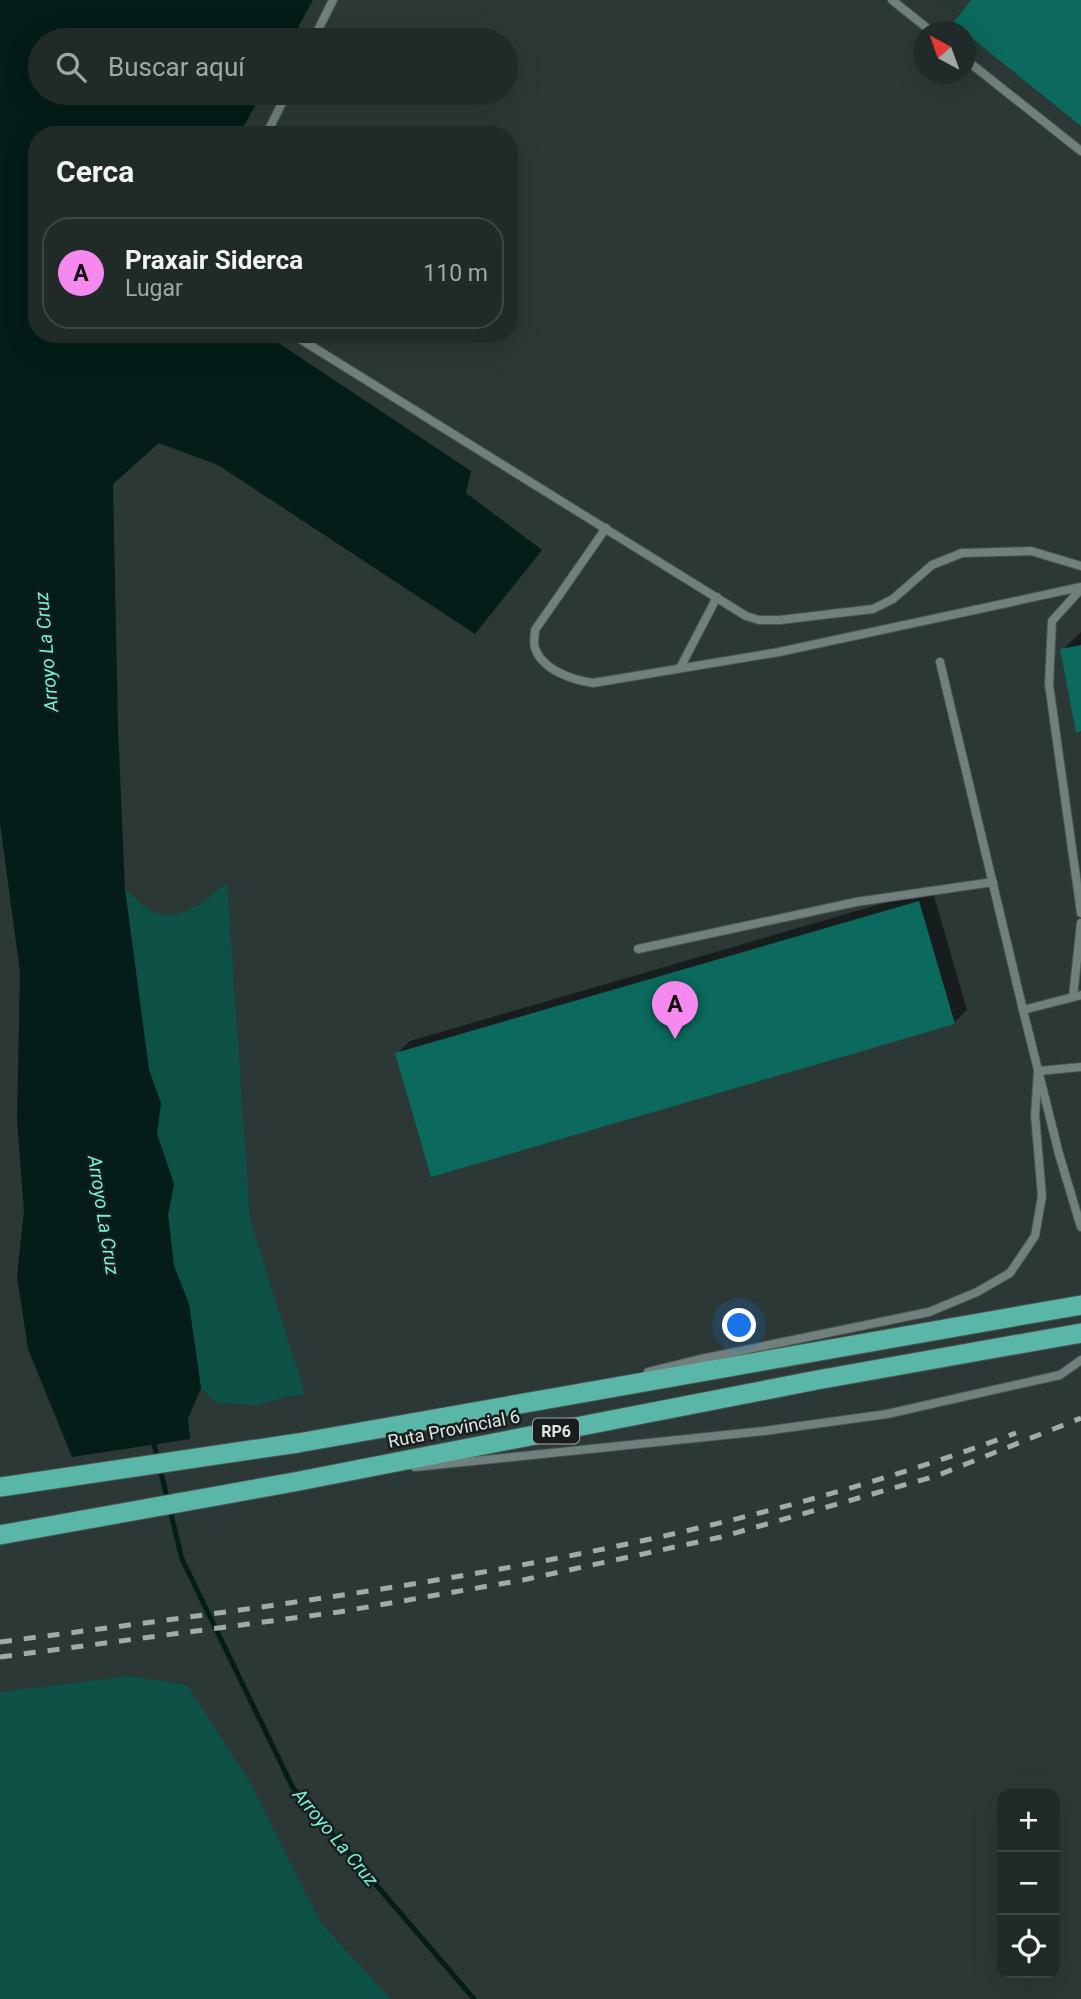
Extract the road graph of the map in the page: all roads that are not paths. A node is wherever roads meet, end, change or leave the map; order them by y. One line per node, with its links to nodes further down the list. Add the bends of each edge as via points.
1 (333, 0): 4 (lane)
2 (892, 0): 3 (lane)
3 (918, 21)
4 (319, 28)
5 (976, 68): 8 (lane)
6 (281, 105): 7 (lane)
7 (270, 126)
8 (1081, 151)
9 (307, 343): 10 (lane)
10 (606, 528): 13 (lane); 15 (lane, via 535,630 535,648 544,662 575,681 593,683)
11 (1081, 566): 13 (lane, via 1031,551 962,552 932,565 893,599 873,609 780,620 746,616)
12 (1081, 588): 15 (lane, via 779,652); 17 (lane, via 1052,621 1049,684)
13 (717, 597): 15 (lane)
14 (940, 662): 16 (lane)
15 (680, 668)
16 (993, 882): 19 (lane, via 856,902); 21 (lane)
17 (1081, 913)
18 (1081, 923): 20 (lane)
19 (638, 949)
20 (1077, 996): 21 (lane)
21 (1023, 1010): 23 (lane)
22 (1081, 1067): 23 (lane)
23 (1038, 1071): 24 (lane); 28 (lane, via 1035,1115 1042,1196 1035,1236 1010,1273 929,1312 702,1359)
24 (1081, 1227)
25 (1081, 1305): 28 (highway, Ruta Provincial 6 / RP6)
26 (1081, 1333): 29 (highway, Ruta Provincial 6 / RP6)
27 (1081, 1360): 29 (lane, via 1060,1375 887,1414)
28 (534, 1401): 30 (highway, Ruta Provincial 6 / RP6, via 298,1443)
29 (314, 1478): 31 (highway, Ruta Provincial 6 / RP6)
30 (0, 1485)
31 (0, 1535)

